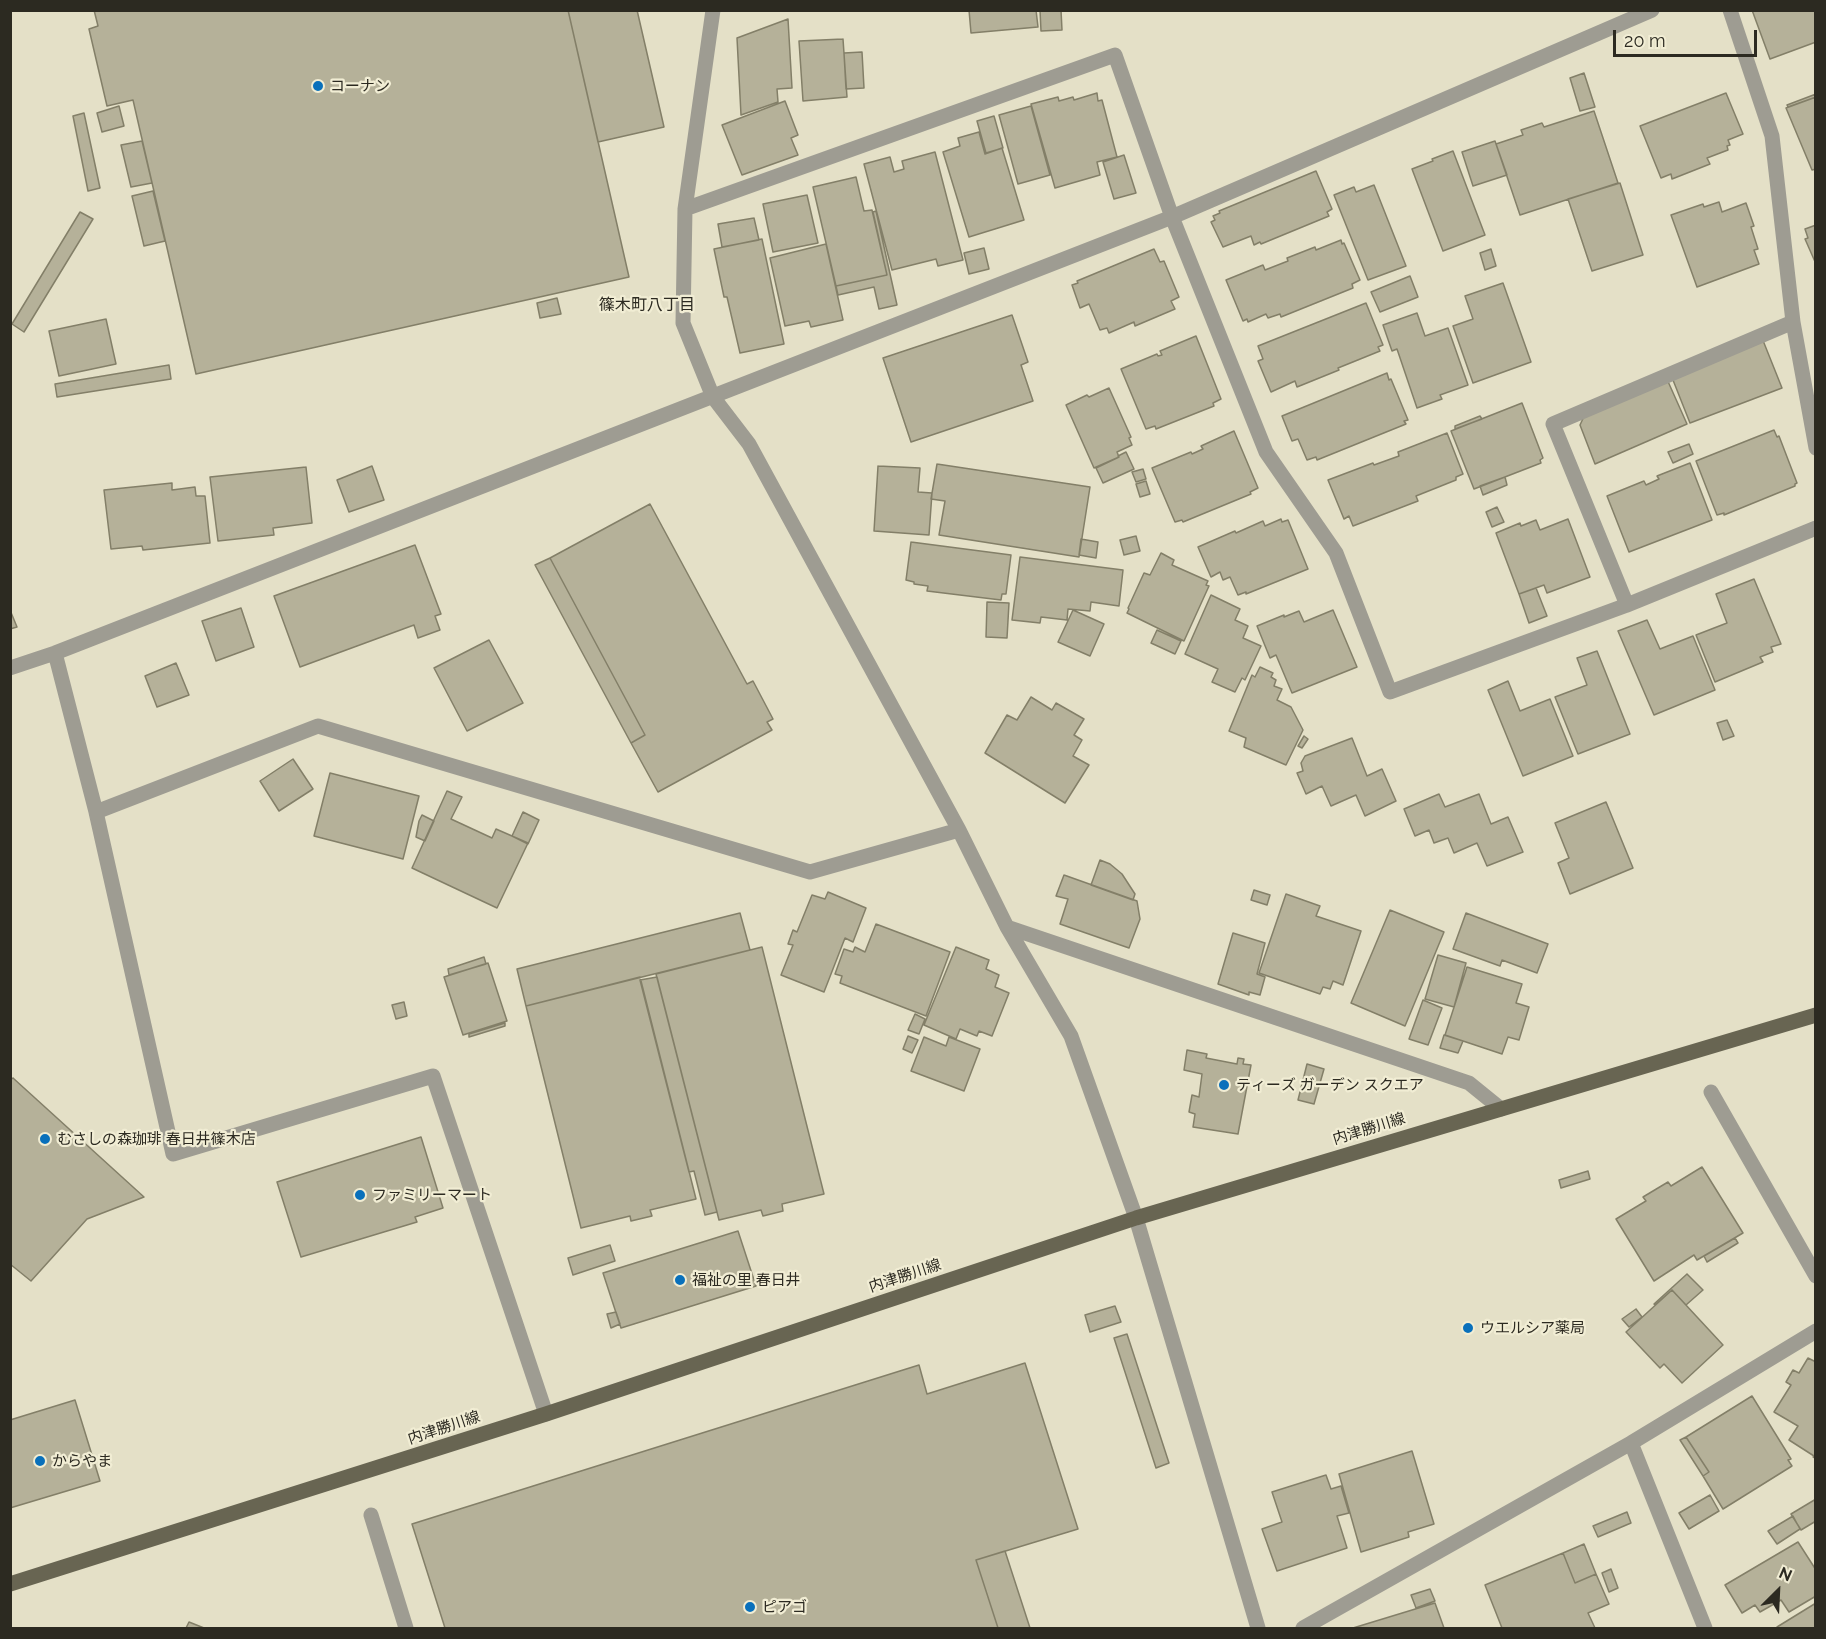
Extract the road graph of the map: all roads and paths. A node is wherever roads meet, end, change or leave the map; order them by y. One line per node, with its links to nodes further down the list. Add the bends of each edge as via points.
1 (713, 10): 4 (street)
2 (1652, 10): 5 (street)
3 (1730, 10): 6 (street, via 1772,136)
4 (685, 209): 5 (street, via 1114,55); 7 (street, via 683,323)
5 (1172, 217): 7 (street); 10 (street, via 1266,452 1336,553 1390,692)
6 (1793, 322): 8 (street); 10 (street, via 1553,424)
7 (712, 397): 11 (street); 14 (street, via 748,444)
8 (1815, 448)
9 (1815, 528): 10 (street)
10 (1627, 605)
11 (55, 653): 12 (street); 13 (street)
12 (10, 668)
13 (96, 812): 14 (street, via 318,726 810,872); 22 (street, via 173,1154 433,1076)
14 (959, 830): 15 (street)
15 (1007, 927): 18 (street, via 1469,1083); 19 (street, via 1071,1036)
16 (1815, 1015): 18 (main road, 内津勝川線)
17 (1711, 1092): 20 (street)
18 (1501, 1108): 19 (main road, 内津勝川線)
19 (1136, 1218): 22 (main road, 内津勝川線); 27 (street)
20 (1815, 1276)
21 (1815, 1331): 23 (street)
22 (546, 1414): 25 (main road, 内津勝川線)
23 (1631, 1443): 28 (street); 29 (street)
24 (371, 1515): 26 (street)
25 (10, 1584)
26 (406, 1629)
27 (1258, 1629)
28 (1303, 1629)
29 (1705, 1629)

